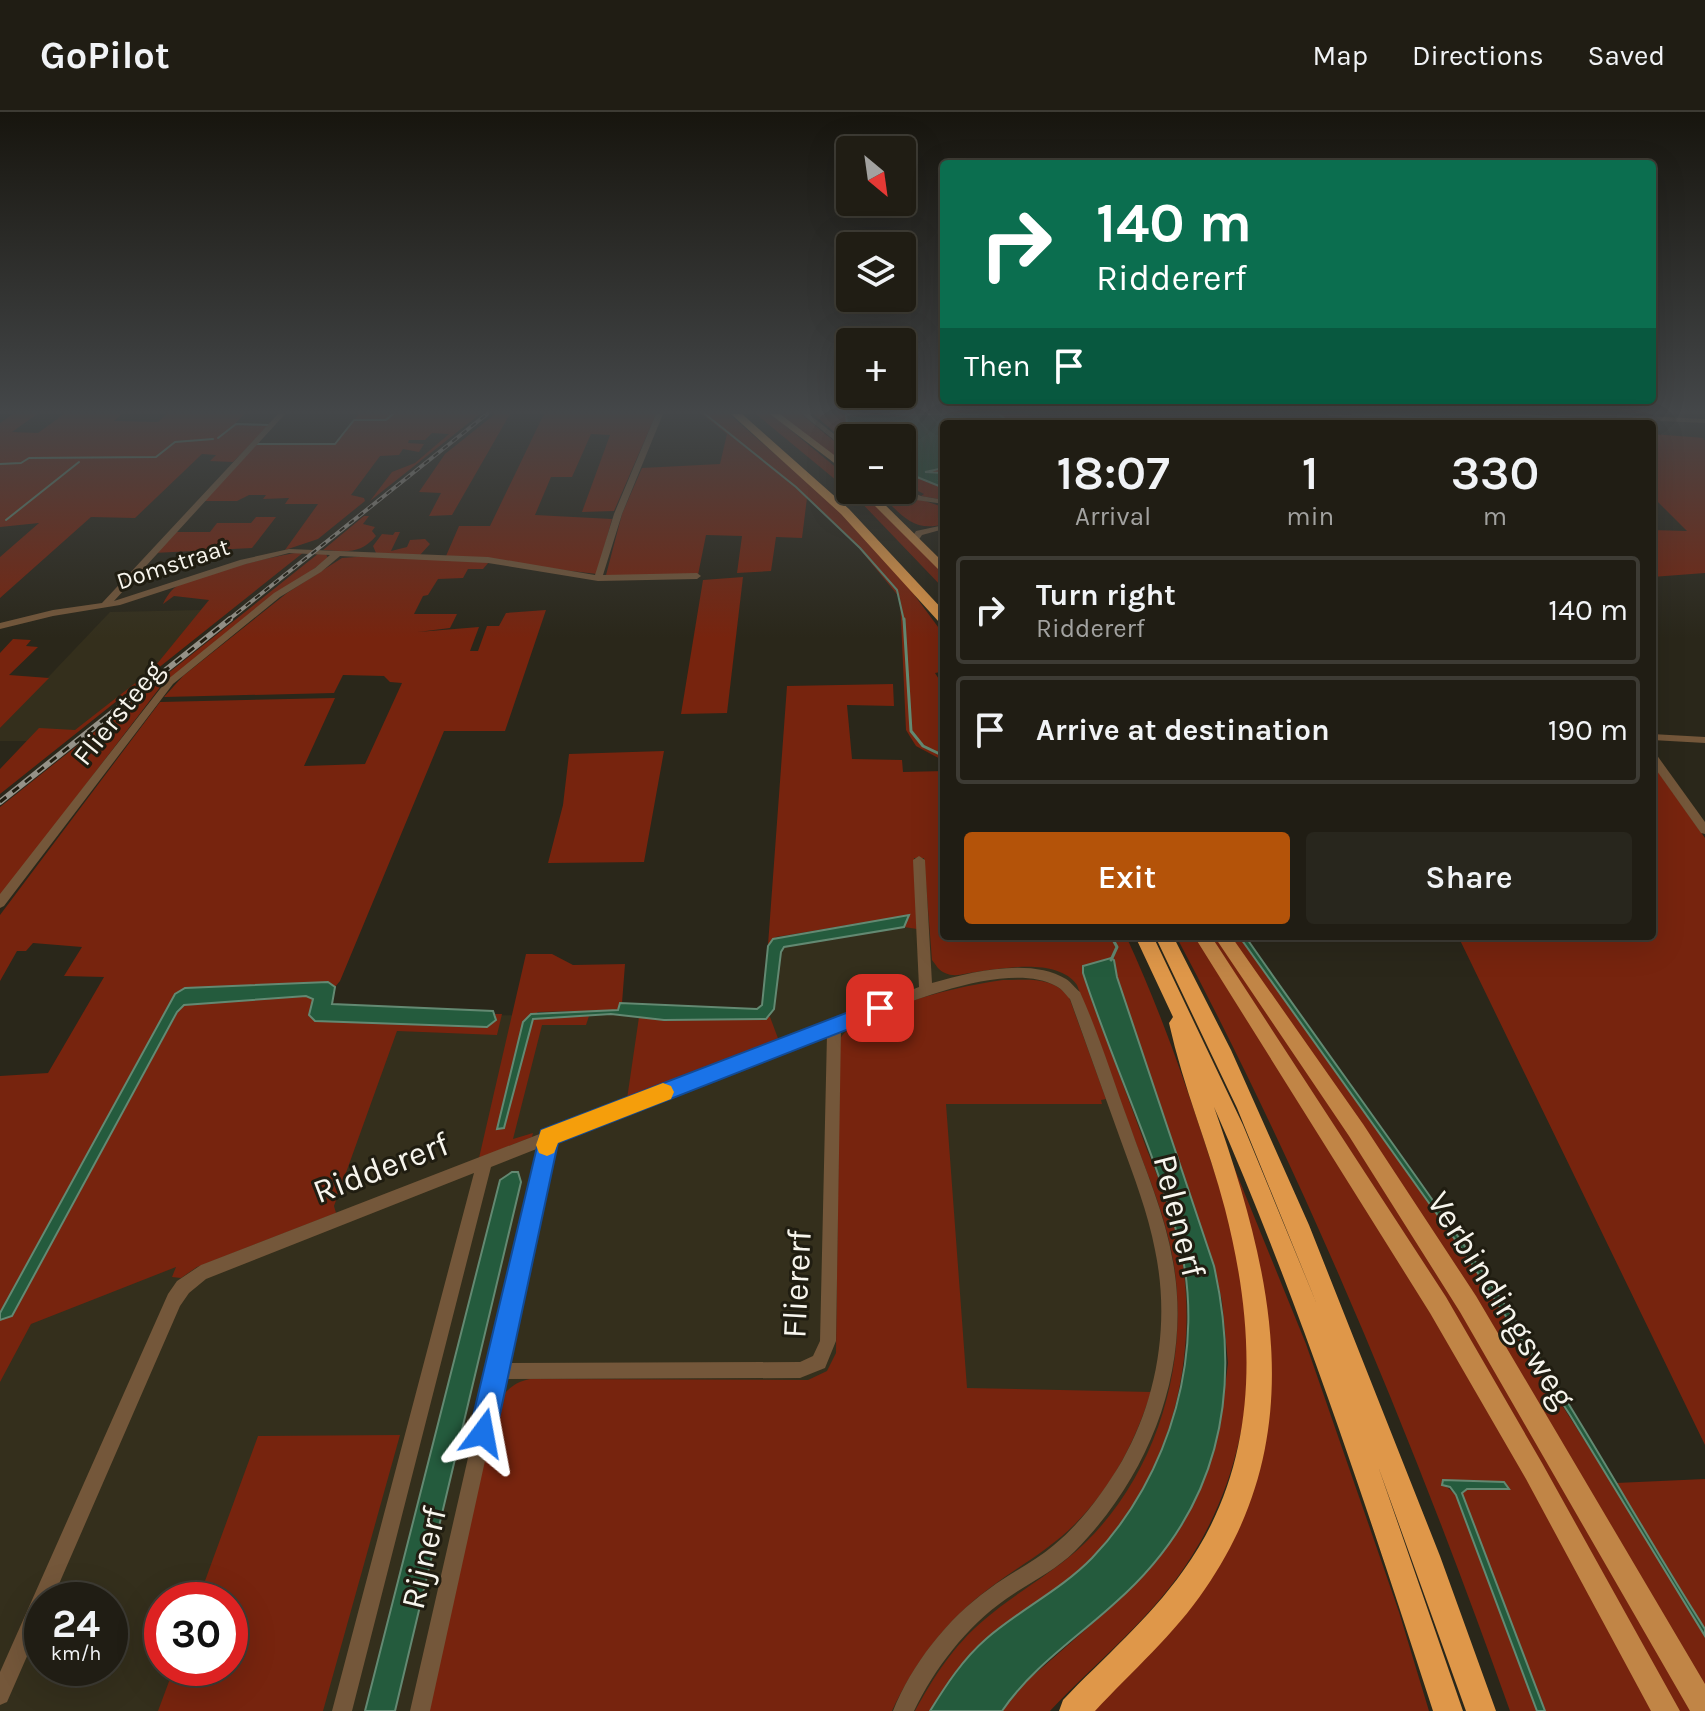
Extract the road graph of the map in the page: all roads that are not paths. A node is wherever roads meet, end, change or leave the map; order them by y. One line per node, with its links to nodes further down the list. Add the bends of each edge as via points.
1 (213, 489): 18 (street)
2 (629, 489): 16 (street)
3 (823, 489): 19 (highway, via 898,563)
4 (838, 489): 17 (highway)
5 (916, 495): 6 (street)
6 (940, 503)
7 (881, 504): 11 (main road)
8 (887, 504): 11 (main road)
9 (940, 529): 11 (street)
10 (940, 535): 11 (street)
11 (920, 537): 13 (main road); 14 (main road)
12 (339, 552): 16 (street, Domstraat, via 488,560); 18 (street, Domstraat, via 275,554); 26 (street, Fliersteeg, via 175,677)
13 (940, 554)
14 (940, 564)
15 (697, 576): 16 (street, Domstraat)
16 (598, 578)
17 (940, 596)
18 (104, 606): 20 (street, Domstraat)
19 (940, 614)
20 (0, 626)
21 (1656, 737): 22 (street)
22 (1705, 740)
23 (1656, 762): 24 (street)
24 (1705, 830)
25 (919, 860): 31 (street)
26 (0, 903)
27 (1146, 940): 32 (highway)
28 (1166, 940): 46 (highway, via 1301,1230)
29 (1205, 940): 47 (main road, Verbindingsweg, via 1438,1305)
30 (1225, 940): 40 (main road, Verbindingsweg, via 1468,1304)
31 (926, 990): 33 (street, Riddererf); 43 (street, Pelenerf, via 1002,975 1051,976 1072,990 1151,1206 1166,1266 1169,1317 1158,1397 1115,1491 1062,1550 997,1595 957,1631)
32 (1172, 991): 44 (highway, via 1185,1052 1249,1254 1261,1325 1260,1415 1247,1473 1207,1562 1159,1622); 45 (highway, via 1292,1267)
33 (834, 1026): 34 (street, Riddererf); 36 (street, Fliererf, via 828,1341 819,1362 800,1370)
34 (549, 1137): 35 (street, Riddererf); 36 (street, Rijnerf)
35 (485, 1161): 37 (street, Riddererf, via 209,1269 183,1287); 41 (street, Rijnerf)
36 (497, 1371): 42 (street, Rijnerf)
37 (50, 1582)
38 (24, 1641): 39 (street, Riddererf)
39 (0, 1695)
40 (1705, 1710)
41 (342, 1711)
42 (420, 1711)
43 (903, 1711)
44 (1074, 1711)
45 (1448, 1711)
46 (1481, 1711)
47 (1666, 1711)

